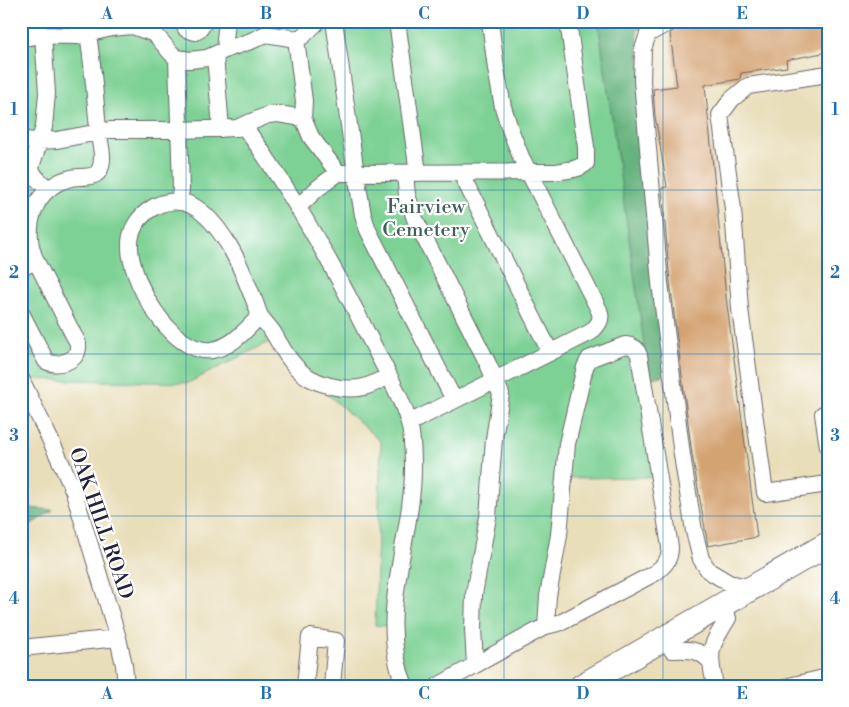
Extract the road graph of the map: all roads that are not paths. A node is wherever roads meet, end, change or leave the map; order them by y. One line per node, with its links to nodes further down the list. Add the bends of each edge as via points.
1 (30, 21): 15 (street)
2 (183, 21): 3 (street, via 186,29 195,32)
3 (204, 21)
4 (227, 21): 18 (street)
5 (318, 21): 17 (street)
6 (334, 21): 32 (street)
7 (397, 21): 29 (street)
8 (490, 21): 28 (street, via 503,107)
9 (568, 21): 28 (street, via 586,163 572,170)
10 (671, 21): 52 (street, via 648,34 643,49 642,81 660,283 682,455 701,559 709,571 729,583)
11 (133, 24): 12 (street); 14 (street)
12 (154, 27): 19 (street)
13 (265, 28): 17 (street); 18 (street, via 251,41)
14 (88, 34): 15 (street); 25 (street)
15 (43, 35): 16 (street); 27 (street, via 47,93)
16 (21, 38)
17 (296, 39): 21 (street)
18 (221, 52): 19 (street, via 207,58); 23 (street)
19 (177, 58): 24 (street)
20 (828, 74): 49 (street, via 748,86 732,99 720,116 733,209 740,309 765,493)
21 (304, 118): 22 (street, via 268,115); 31 (street, via 312,137)
22 (243, 126): 23 (street); 35 (street)
23 (221, 129): 24 (street)
24 (179, 130): 25 (street); 34 (street)
25 (98, 132): 27 (street); 33 (street, via 102,159 98,173 71,178)
26 (21, 140): 27 (street)
27 (40, 141): 33 (street, via 31,167 35,177)
28 (528, 172): 30 (street); 39 (street, via 601,316 597,326)
29 (412, 173): 30 (street); 32 (street); 43 (street, via 407,195 415,219)
30 (461, 173): 40 (street)
31 (338, 174): 32 (street); 35 (street)
32 (356, 174): 45 (street, via 368,230)
33 (48, 189): 36 (street, via 31,217)
34 (180, 202): 38 (street, via 191,205 205,216 222,235 238,262); 38 (street, via 166,202 144,212 130,239 129,250 136,274 159,318 185,344 212,350 233,342)
35 (298, 206): 42 (street)
36 (29, 265): 37 (street, via 74,336 79,346 77,353 58,364 46,360)
37 (21, 313)
38 (260, 316): 42 (street, via 290,361 309,377 352,388 364,387)
39 (580, 337): 40 (street); 41 (street)
40 (550, 352): 43 (street)
41 (589, 359): 54 (street, via 584,367 567,444); 54 (street, via 625,345 636,349 639,355 670,553 665,565 655,573 562,622)
42 (388, 376): 47 (street)
43 (494, 380): 45 (street); 59 (street, via 501,399 494,439 488,517 474,594)
44 (22, 382): 55 (street, OAK HILL ROAD, via 74,492)
45 (454, 400): 47 (street)
46 (828, 413): 48 (street, via 823,414)
47 (409, 423): 64 (street, via 412,486 394,617 396,656)
48 (828, 447)
49 (828, 484)
50 (828, 544): 52 (highway)
51 (828, 562): 53 (highway)
52 (753, 588): 66 (highway)
53 (728, 618): 57 (highway); 58 (street, via 714,640)
54 (546, 626): 59 (street)
55 (118, 638): 56 (street); 61 (street, OAK HILL ROAD, via 123,658)
56 (21, 648)
57 (672, 650): 58 (street, via 689,649); 67 (highway)
58 (710, 661): 68 (street)
59 (475, 665): 65 (street)
60 (828, 676): 69 (street)
61 (122, 684)
62 (305, 686): 63 (street, via 310,637 336,641)
63 (332, 686)
64 (404, 686)
65 (438, 686)
66 (582, 686)
67 (609, 686)
68 (715, 686)
69 (788, 686)

